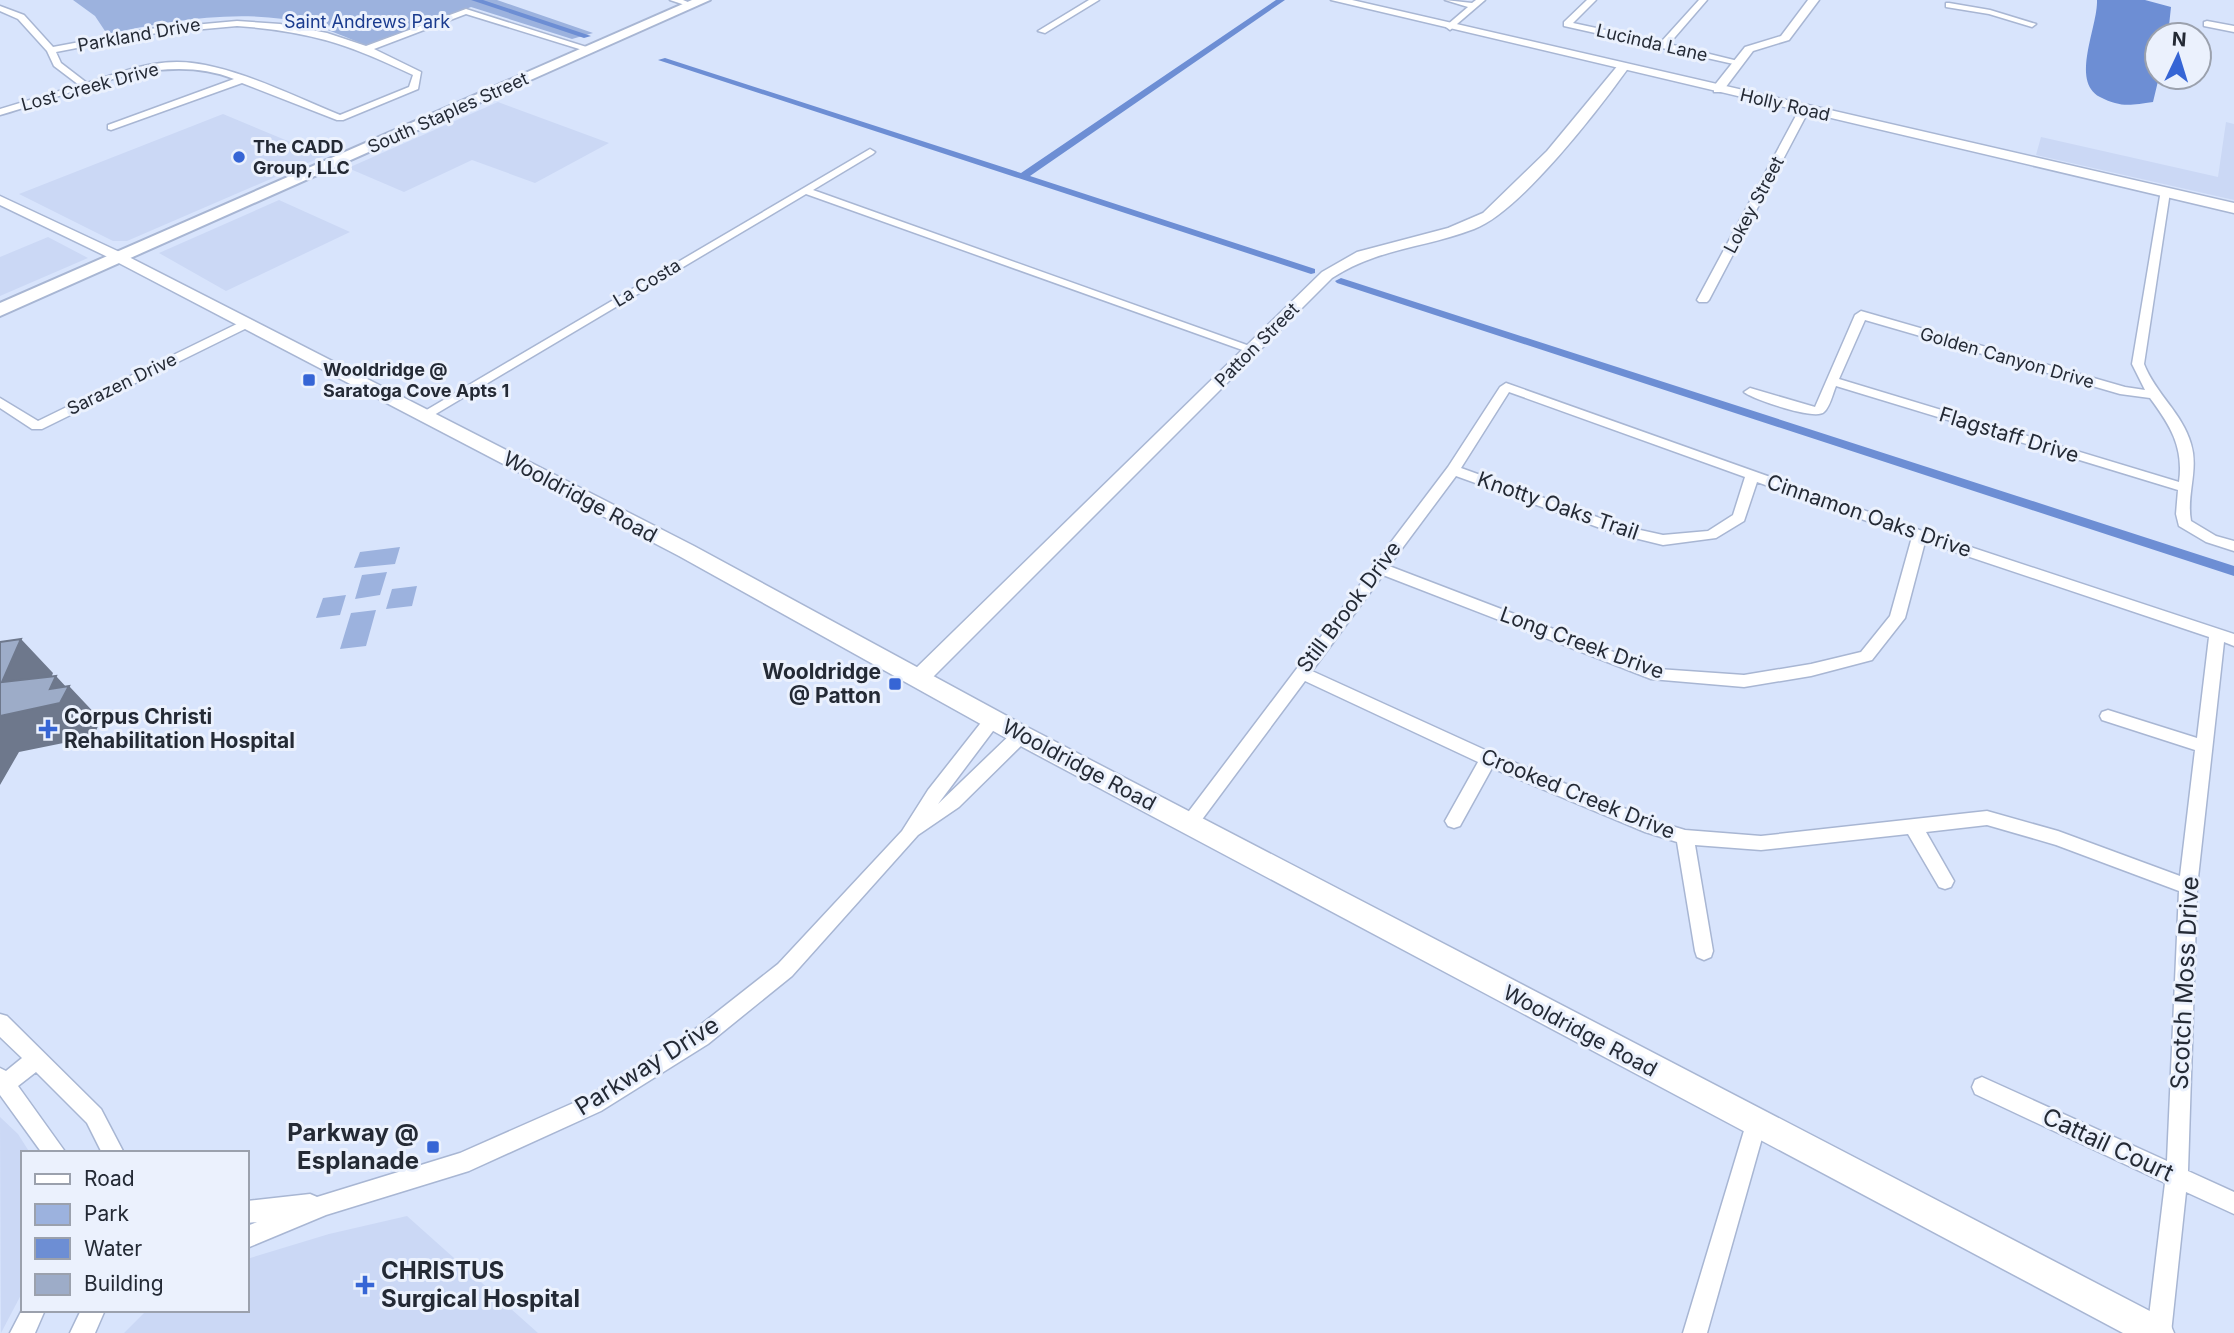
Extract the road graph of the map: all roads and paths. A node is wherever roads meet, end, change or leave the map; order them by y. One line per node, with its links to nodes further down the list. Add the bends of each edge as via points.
1 (674, 0): 8 (street)
2 (1095, 0): 16 (street)
3 (1336, 0): 14 (main road, Holly Road)
4 (1449, 0): 9 (street)
5 (1592, 0): 17 (street, Lucinda Lane, via 1567,24)
6 (1703, 0): 17 (street)
7 (1814, 0): 21 (street, via 1785,38 1749,49)
8 (697, 3): 20 (main road, South Staples Street)
9 (1478, 3): 14 (street)
10 (1949, 5): 12 (street)
11 (0, 8): 19 (street, via 21,17)
12 (2032, 24)
13 (2213, 25): 15 (street)
14 (1450, 27): 22 (main road, Holly Road)
15 (2234, 29)
16 (1042, 31)
17 (1663, 45): 21 (street, Lucinda Lane)
18 (366, 49): 19 (street, Parkland Drive, via 304,29 216,22 164,27); 20 (street, via 466,11); 28 (street, Parkland Drive, via 418,74 417,82 395,98)
19 (51, 50): 24 (street, via 57,64)
20 (592, 50): 35 (main road, South Staples Street)
21 (1738, 62): 25 (street)
22 (1623, 67): 25 (main road, Holly Road); 39 (street, Patton Street, via 1494,213 1471,226 1349,260 1327,275)
23 (241, 80): 24 (street, Lost Creek Drive, via 177,65 157,66); 28 (street, Lost Creek Drive); 29 (street)
24 (86, 86): 27 (street, Lost Creek Drive)
25 (1718, 89): 26 (main road, Holly Road)
26 (1804, 110): 32 (main road, Holly Road); 36 (street, Lokey Street)
27 (0, 112)
28 (340, 118)
29 (111, 127)
30 (870, 152): 31 (street, La Costa)
31 (804, 190): 39 (street); 45 (street, La Costa)
32 (2165, 192): 34 (main road, Holly Road); 43 (street, via 2138,364)
33 (0, 200): 35 (street, Wooldridge Road)
34 (2234, 208)
35 (121, 258): 37 (main road, South Staples Street); 38 (main road, Wooldridge Road)
36 (1703, 300)
37 (0, 310)
38 (247, 323): 44 (street, Sarazen Drive, via 37,426); 45 (main road, Wooldridge Road)
39 (1252, 349): 54 (street, Patton Street)
40 (1832, 381): 42 (street, via 1819,411); 43 (street, Golden Canyon Drive, via 1861,315); 48 (street, Flagstaff Drive)
41 (1506, 387): 46 (street, Still Brook Drive); 47 (street, Cinnamon Oaks Drive)
42 (1750, 392)
43 (2155, 396): 48 (street, via 2182,436 2188,455)
44 (0, 402)
45 (424, 415): 54 (main road, Wooldridge Road)
46 (1452, 470): 47 (street, Knotty Oaks Trail, via 1619,530 1663,540 1711,536 1739,518); 51 (street, Still Brook Drive)
47 (1752, 475): 49 (street, Cinnamon Oaks Drive)
48 (2185, 488): 50 (street, via 2180,510 2184,523)
49 (1920, 535): 51 (street, Long Creek Drive, via 1897,618 1866,656 1744,681 1657,675); 52 (street, Cinnamon Oaks Drive)
50 (2234, 546)
51 (1378, 567): 53 (street, Still Brook Drive)
52 (2226, 637): 58 (street, Scotch Moss Drive)
53 (1300, 672): 59 (street, Crooked Creek Drive); 61 (street, Still Brook Drive)
54 (920, 677): 56 (main road, Wooldridge Road)
55 (2108, 716): 58 (street)
56 (993, 719): 57 (main road, Wooldridge Road); 63 (street, Parkway Drive, via 934,794)
57 (1021, 735): 61 (main road, Wooldridge Road); 63 (street, Parkway Drive, via 953,802)
58 (2205, 747): 66 (street, Scotch Moss Drive)
59 (1488, 759): 60 (street); 64 (street, Crooked Creek Drive)
60 (1454, 821)
61 (1189, 824): 72 (main road, Wooldridge Road)
62 (1913, 826): 64 (street, Crooked Creek Drive, via 1761,843); 65 (street); 66 (street, Crooked Creek Drive, via 1987,818 2058,838)
63 (908, 836): 77 (street, Parkway Drive, via 785,970 701,1037 594,1104 461,1163)
64 (1685, 837): 67 (street)
65 (1945, 881)
66 (2188, 887): 75 (street, Scotch Moss Drive)
67 (1704, 951)
68 (0, 1023): 69 (street)
69 (37, 1059): 70 (street); 74 (street, via 94,1116)
70 (3, 1081): 73 (street)
71 (1982, 1087): 75 (street, Cattail Court)
72 (1756, 1124): 84 (street); 85 (main road, Wooldridge Road)
73 (54, 1151)
74 (112, 1151)
75 (2177, 1176): 76 (street, Cattail Court); 85 (street, Scotch Moss Drive)
76 (2234, 1203)
77 (326, 1204): 78 (street, Parkway Drive); 79 (street, Parkway Drive)
78 (248, 1212)
79 (248, 1237)
80 (33, 1312): 82 (street)
81 (93, 1312): 83 (street)
82 (22, 1333)
83 (82, 1333)
84 (1695, 1333)
85 (2158, 1333)

